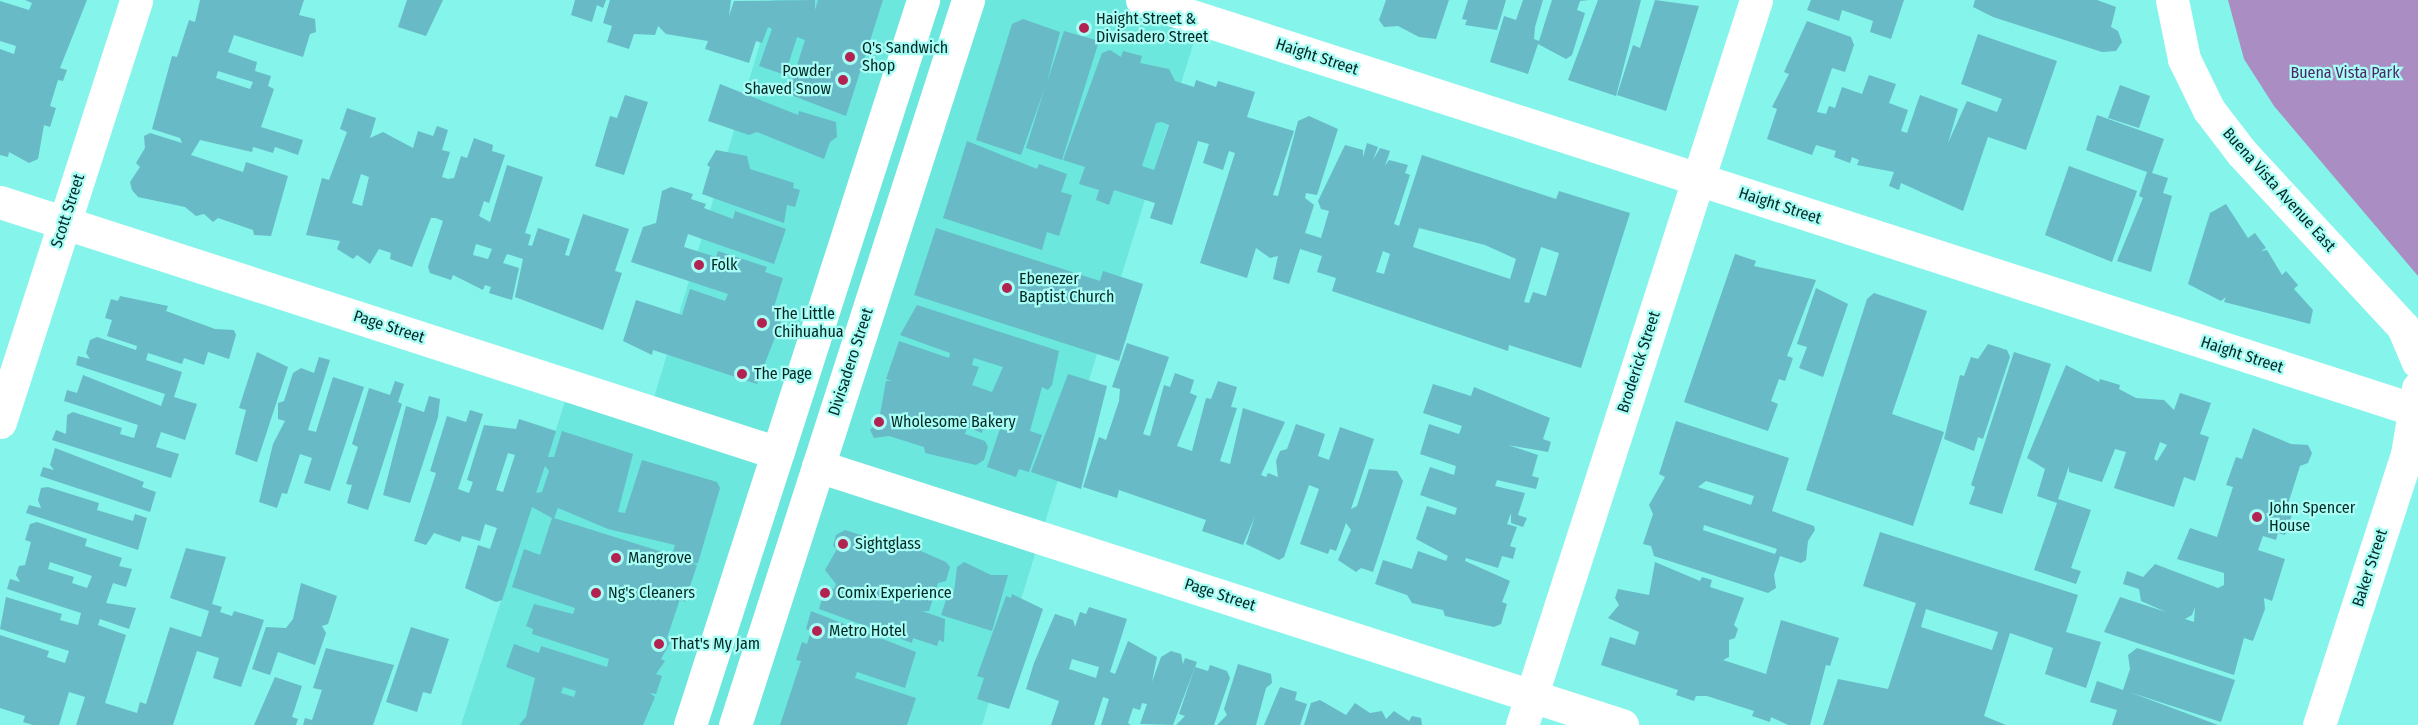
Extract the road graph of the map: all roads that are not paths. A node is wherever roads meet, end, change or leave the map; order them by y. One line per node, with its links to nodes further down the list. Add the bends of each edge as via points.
1 (136, 0): 9 (street, Scott Street)
2 (923, 0): 13 (street)
3 (968, 0): 14 (street, Divisadero Street)
4 (1142, 0): 7 (street, Haight Street)
5 (1756, 0): 7 (street, Broderick Street)
6 (2172, 0): 10 (street, Buena Vista Avenue East, via 2184,59 2210,110 2242,153 2403,327)
7 (1698, 180): 11 (street, Haight Street); 15 (street, Broderick Street)
8 (0, 202): 9 (street, Page Street)
9 (64, 222): 12 (street, Scott Street); 13 (street, Page Street)
10 (2418, 362)
11 (2417, 403): 19 (street, Baker Street, via 2407,454)
12 (0, 422)
13 (778, 453): 16 (street)
14 (818, 466): 15 (street, Page Street); 17 (street, Divisadero Street)
15 (1527, 711): 18 (street, Page Street)
16 (690, 725)
17 (735, 725)
18 (1622, 725)
19 (2319, 725)

